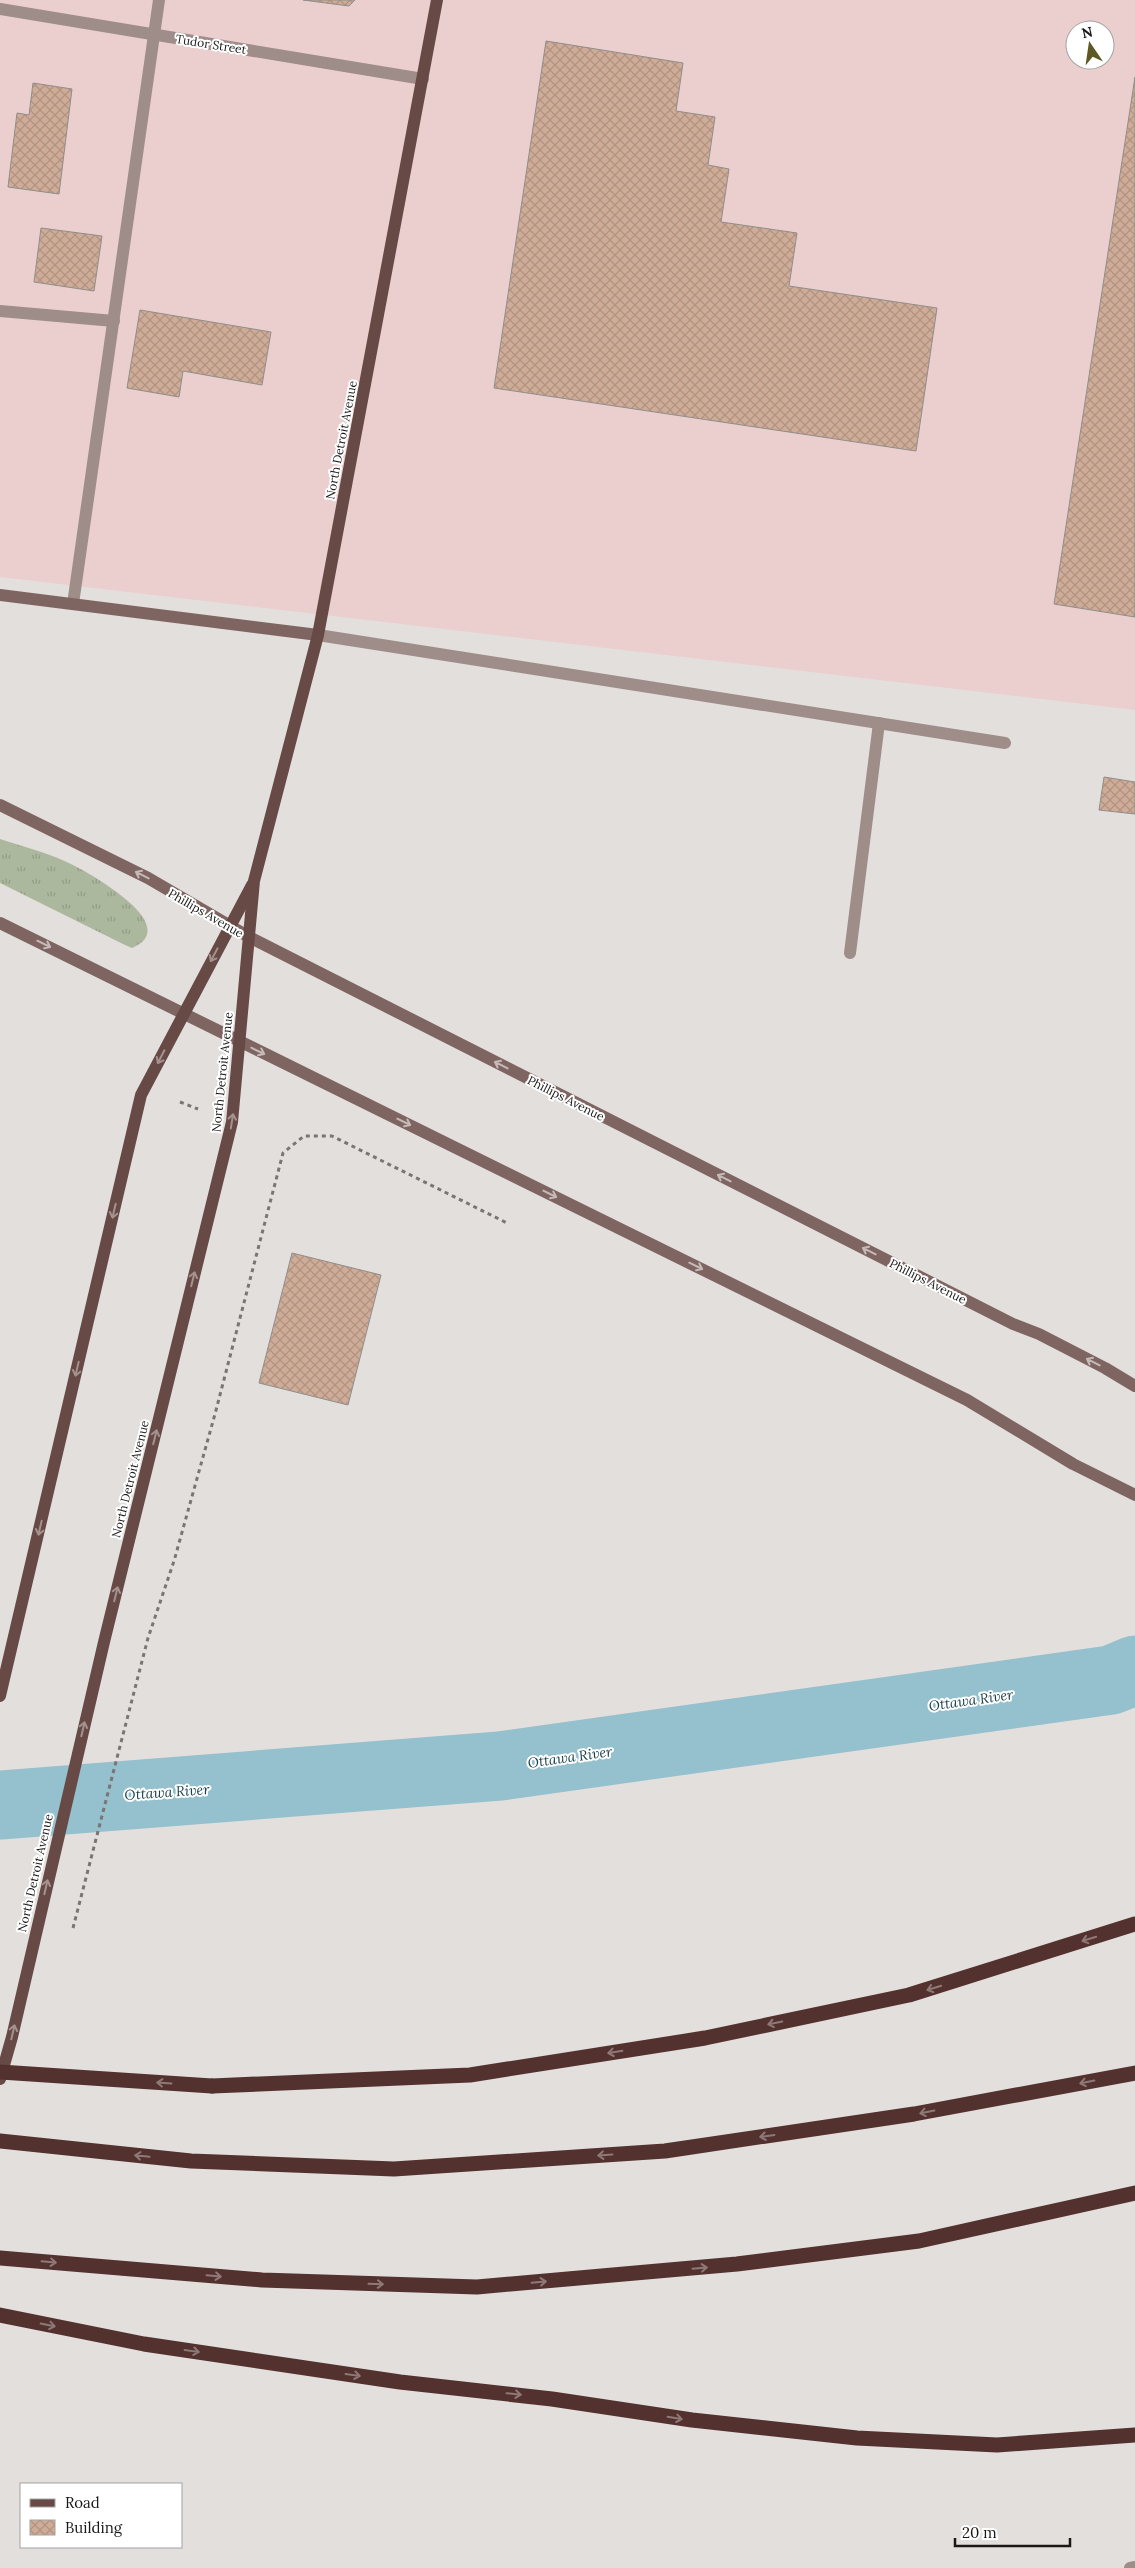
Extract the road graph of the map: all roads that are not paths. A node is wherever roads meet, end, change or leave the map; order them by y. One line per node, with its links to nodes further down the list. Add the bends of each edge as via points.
1 (159, 0): 4 (street)
2 (437, 0): 5 (main road, North Detroit Avenue)
3 (0, 9): 4 (street, Tudor Street)
4 (154, 34): 5 (street, Tudor Street); 7 (street)
5 (423, 79): 10 (main road, North Detroit Avenue)
6 (0, 311): 7 (street)
7 (114, 321): 9 (street)
8 (0, 595): 9 (main road)
9 (73, 604): 10 (main road)
10 (318, 635): 11 (street); 14 (main road, North Detroit Avenue)
11 (879, 723): 12 (street); 18 (street)
12 (1005, 743)
13 (0, 805): 16 (main road, Phillips Avenue, one-way to 13, via 148,878)
14 (254, 881): 16 (main road, North Detroit Avenue); 17 (main road, North Detroit Avenue)
15 (0, 923): 19 (main road, one-way to 19)
16 (229, 927): 17 (main road, Phillips Avenue); 19 (main road, North Detroit Avenue, one-way to 19)
17 (249, 938): 20 (main road, North Detroit Avenue); 21 (main road, Phillips Avenue, one-way to 17, via 1064,1347)
18 (850, 953)
19 (183, 1013): 20 (main road); 23 (main road, North Detroit Avenue, one-way to 23, via 141,1095)
20 (240, 1042): 22 (main road, one-way to 22, via 967,1400 1073,1464); 27 (main road, North Detroit Avenue, one-way to 20, via 232,1122)
21 (1135, 1386)
22 (1135, 1495)
23 (0, 1696)
24 (1135, 1924): 25 (highway, one-way to 25, bridge, via 909,1995 705,2038 470,2075 212,2086)
25 (0, 2072)
26 (1135, 2073): 28 (highway, one-way to 28, via 914,2114 665,2151 394,2168 191,2161)
27 (0, 2079)
28 (0, 2141)
29 (1135, 2193): 30 (highway, one-way to 29, via 262,2280 487,2286 736,2264 918,2241)
30 (0, 2258)
31 (0, 2315): 32 (highway, one-way to 32, via 144,2344 400,2382 857,2438 997,2445)
32 (1135, 2434)
33 (1135, 2567): 34 (street)
34 (1130, 2568)

